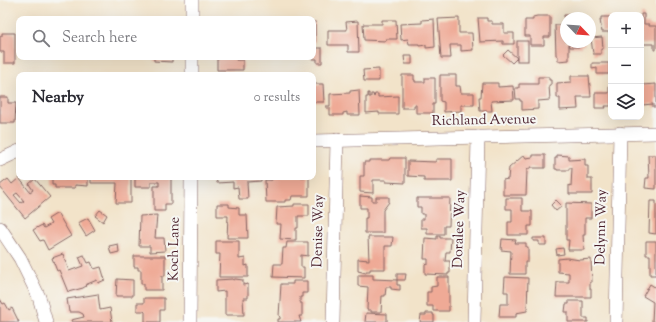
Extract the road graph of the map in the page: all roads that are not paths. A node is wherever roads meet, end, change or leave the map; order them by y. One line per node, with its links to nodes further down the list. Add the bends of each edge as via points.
1 (192, 0): 2 (street)
2 (192, 16)
3 (192, 60): 4 (street)
4 (192, 72)
5 (620, 133): 6 (street, Richland Avenue); 7 (street, Richland Avenue); 18 (street, Delynn Way)
6 (656, 133)
7 (478, 137): 8 (street, Richland Avenue); 17 (street, Doralee Way)
8 (337, 140): 9 (street, Richland Avenue); 16 (street, Denise Way)
9 (316, 141)
10 (16, 152): 11 (street)
11 (0, 160)
12 (191, 180): 15 (street, Koch Lane)
13 (0, 228): 14 (street, via 20,258 39,297)
14 (46, 322)
15 (190, 322)
16 (333, 322)
17 (474, 322)
18 (616, 322)

